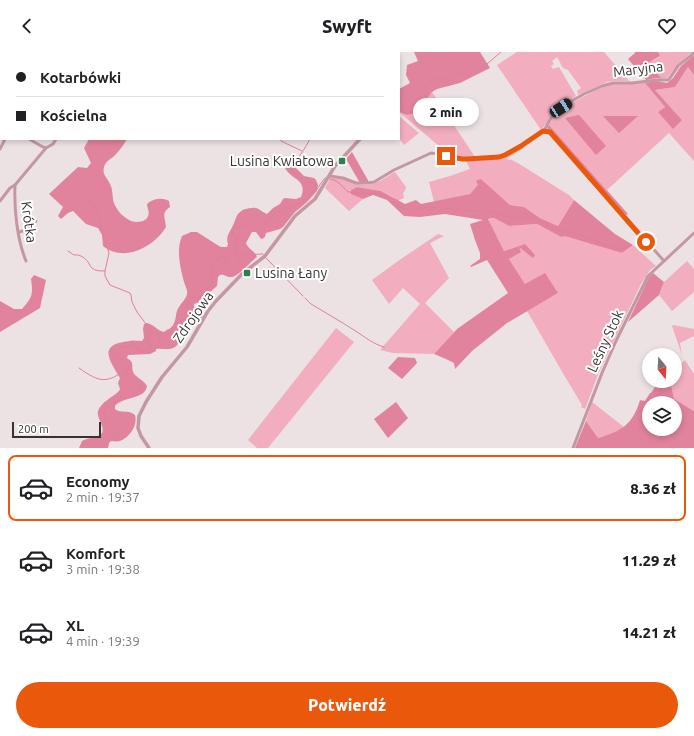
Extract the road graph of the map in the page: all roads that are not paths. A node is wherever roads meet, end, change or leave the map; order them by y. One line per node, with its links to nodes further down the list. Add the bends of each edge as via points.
1 (694, 52): 2 (street, Maryjna, via 679,65 668,80 609,84 576,98 556,112)
2 (545, 131): 9 (street, via 499,157 462,159 431,153 374,182 356,183); 16 (street, via 550,132)
3 (4, 140): 8 (street)
4 (30, 140): 7 (street)
5 (55, 140): 7 (street)
6 (359, 140): 9 (street, Zdrojowa)
7 (46, 148): 10 (street)
8 (0, 149)
9 (330, 176): 17 (street, Zdrojowa, via 315,199 295,216 265,256 242,274 216,301 187,347 162,377 139,416 138,428)
10 (15, 185): 11 (street); 13 (street, Krótka, via 15,209)
11 (0, 201)
12 (36, 221): 13 (street)
13 (19, 232): 15 (street, Krótka)
14 (694, 233): 16 (street, Leśny Stok)
15 (26, 261)
16 (664, 261): 18 (street, Leśny Stok, via 648,276 616,341)
17 (149, 448)
18 (573, 448)

